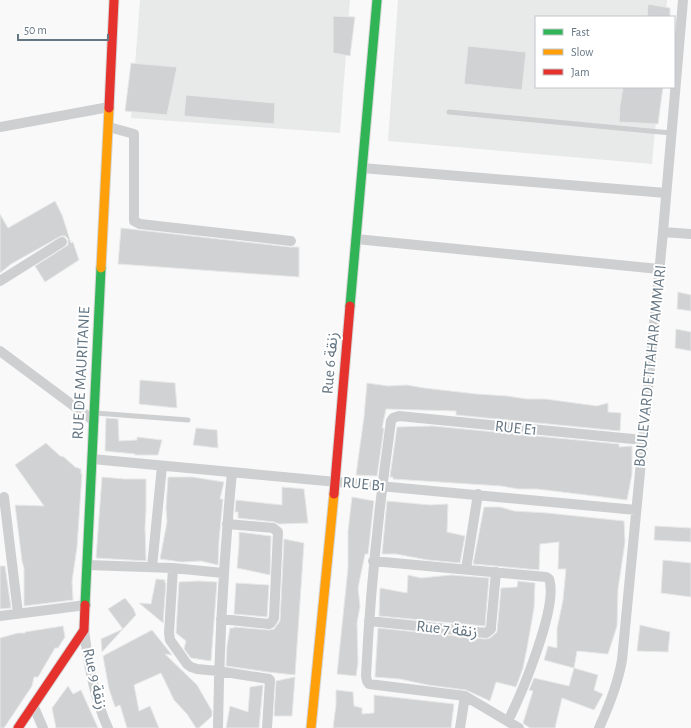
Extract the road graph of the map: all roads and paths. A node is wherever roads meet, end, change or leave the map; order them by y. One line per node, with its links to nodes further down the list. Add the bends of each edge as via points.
1 (114, 0): 4 (street, RUE DE MAURITANIE)
2 (377, 0): 9 (street, Rue 6 زنقة)
3 (683, 0): 8 (street, BOULEVARD ETTAHAR AMMARI)
4 (109, 107): 6 (street, RUE DE MAURITANIE); 7 (street)
5 (448, 112): 8 (lane)
6 (109, 126): 14 (street, via 134,134 134,221 140,224); 19 (street, RUE DE MAURITANIE)
7 (0, 127)
8 (671, 133): 10 (street, BOULEVARD ETTAHAR AMMARI)
9 (362, 168): 10 (street); 13 (street, Rue 6 زنقة)
10 (666, 193): 11 (street, BOULEVARD ETTAHAR AMMARI)
11 (663, 232): 12 (street); 16 (street, BOULEVARD ETTAHAR AMMARI)
12 (691, 234)
13 (356, 239): 16 (street); 25 (street, Rue 6 زنقة)
14 (291, 241)
15 (62, 242): 17 (street)
16 (659, 269): 21 (street, BOULEVARD ETTAHAR AMMARI)
17 (0, 281)
18 (0, 351): 19 (street)
19 (94, 417): 20 (lane); 22 (street, RUE DE MAURITANIE)
20 (188, 420)
21 (643, 440): 26 (street, RUE E1, via 399,416 391,421); 29 (street, BOULEVARD ETTAHAR AMMARI)
22 (92, 459): 23 (street, RUE B1); 32 (street, RUE DE MAURITANIE)
23 (162, 466): 24 (street, RUE B1); 33 (street)
24 (232, 472): 25 (street, RUE B1); 30 (street)
25 (335, 482): 26 (street, RUE B1); 53 (street, Rue 6 زنقة)
26 (382, 486): 27 (street, RUE B1); 31 (street)
27 (478, 494): 29 (street, RUE B1); 35 (street)
28 (4, 497): 39 (street)
29 (636, 510): 56 (street, BOULEVARD ETTAHAR AMMARI, via 620,672 609,707)
30 (227, 524): 37 (street); 41 (street, via 274,528 278,532 274,618 270,624)
31 (374, 561): 35 (street); 42 (street)
32 (88, 565): 33 (street); 38 (street, RUE DE MAURITANIE)
33 (152, 567): 34 (street)
34 (173, 568): 37 (street); 44 (street, via 170,640 191,667)
35 (466, 569): 36 (street)
36 (496, 572): 42 (street, Rue 7 زنقة, via 492,627 486,633); 47 (street, via 546,577 551,585 549,605 539,643)
37 (223, 573): 41 (street)
38 (86, 605): 39 (street); 43 (street, RUE DE MAURITANIE)
39 (18, 614): 40 (street)
40 (0, 616)
41 (221, 619): 44 (street)
42 (369, 621): 45 (street, via 366,676 369,684)
43 (84, 630): 46 (street, RUE DE MAURITANIE); 50 (street, Rue 9 زنقة, via 88,661)
44 (218, 671): 51 (street); 52 (street, via 270,679)
45 (465, 696): 47 (street); 54 (street)
46 (33, 705): 48 (street, RUE DE MAURITANIE); 49 (street)
47 (508, 721): 55 (street)
48 (18, 728)
49 (43, 728)
50 (108, 728)
51 (218, 728)
52 (267, 728)
53 (311, 728)
54 (460, 728)
55 (519, 728)
56 (598, 728)

